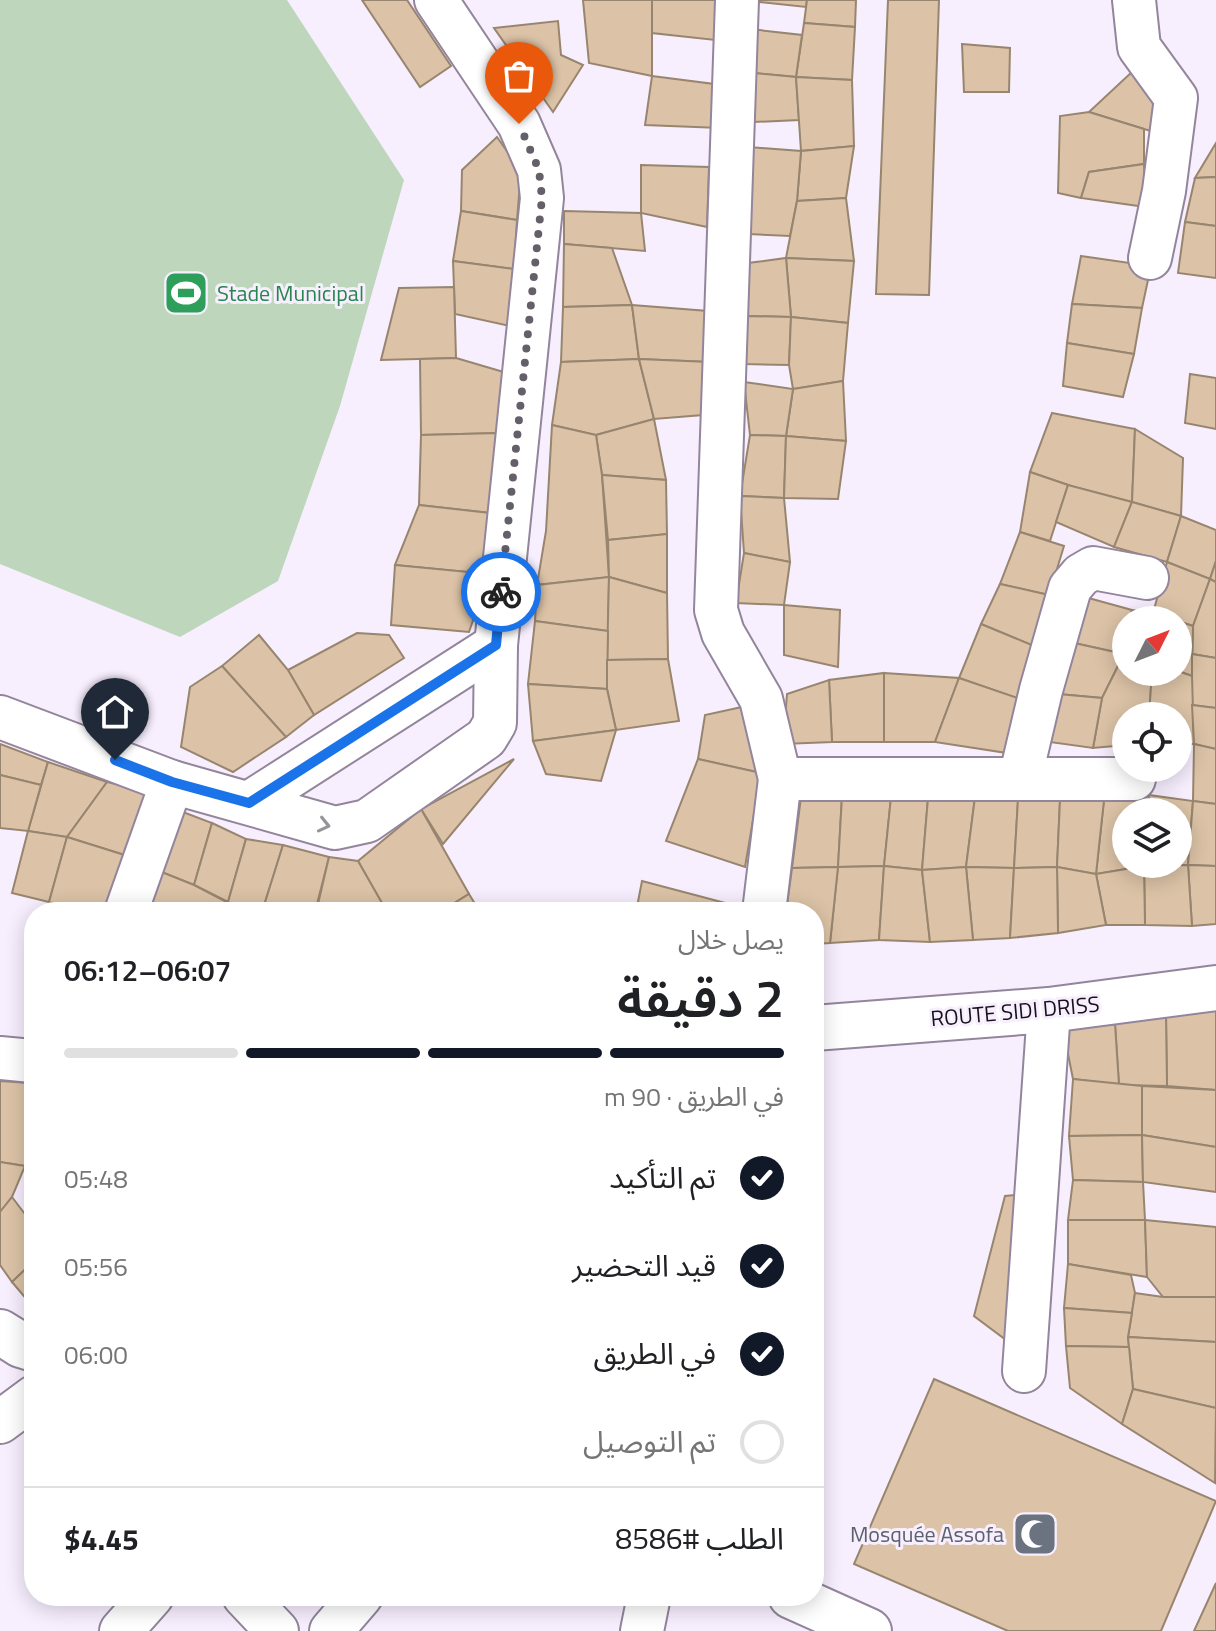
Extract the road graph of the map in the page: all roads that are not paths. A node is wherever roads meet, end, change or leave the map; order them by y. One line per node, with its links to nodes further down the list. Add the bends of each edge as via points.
1 (436, 0): 6 (street, via 519,124 539,170 542,198)
2 (737, 0): 8 (street, via 716,610 723,633 761,699)
3 (1134, 0): 4 (street, via 1139,47 1176,98)
4 (1150, 258)
5 (1147, 578): 9 (street, via 1093,568 1070,588)
6 (496, 645): 12 (street); 12 (street, one-way to 6, via 335,828 367,821 486,738 495,723)
7 (0, 717): 11 (street)
8 (780, 779): 9 (street); 14 (street)
9 (1020, 779): 10 (street)
10 (1112, 779)
11 (172, 782): 12 (street); 13 (street)
12 (249, 803)
13 (130, 902)
14 (765, 902)
15 (1216, 988): 16 (street, ROUTE SIDI DRISS)
16 (1049, 1010): 17 (street, ROUTE SIDI DRISS); 20 (street)
17 (824, 1027)
18 (0, 1332): 19 (street)
19 (24, 1346)
20 (1024, 1371)
21 (24, 1404): 22 (street)
22 (0, 1422)
23 (143, 1606): 28 (street)
24 (253, 1606): 29 (street)
25 (352, 1606): 30 (street)
26 (647, 1606): 31 (street)
27 (813, 1606): 32 (street)
28 (121, 1631)
29 (277, 1631)
30 (331, 1631)
31 (642, 1631)
32 (869, 1631)

